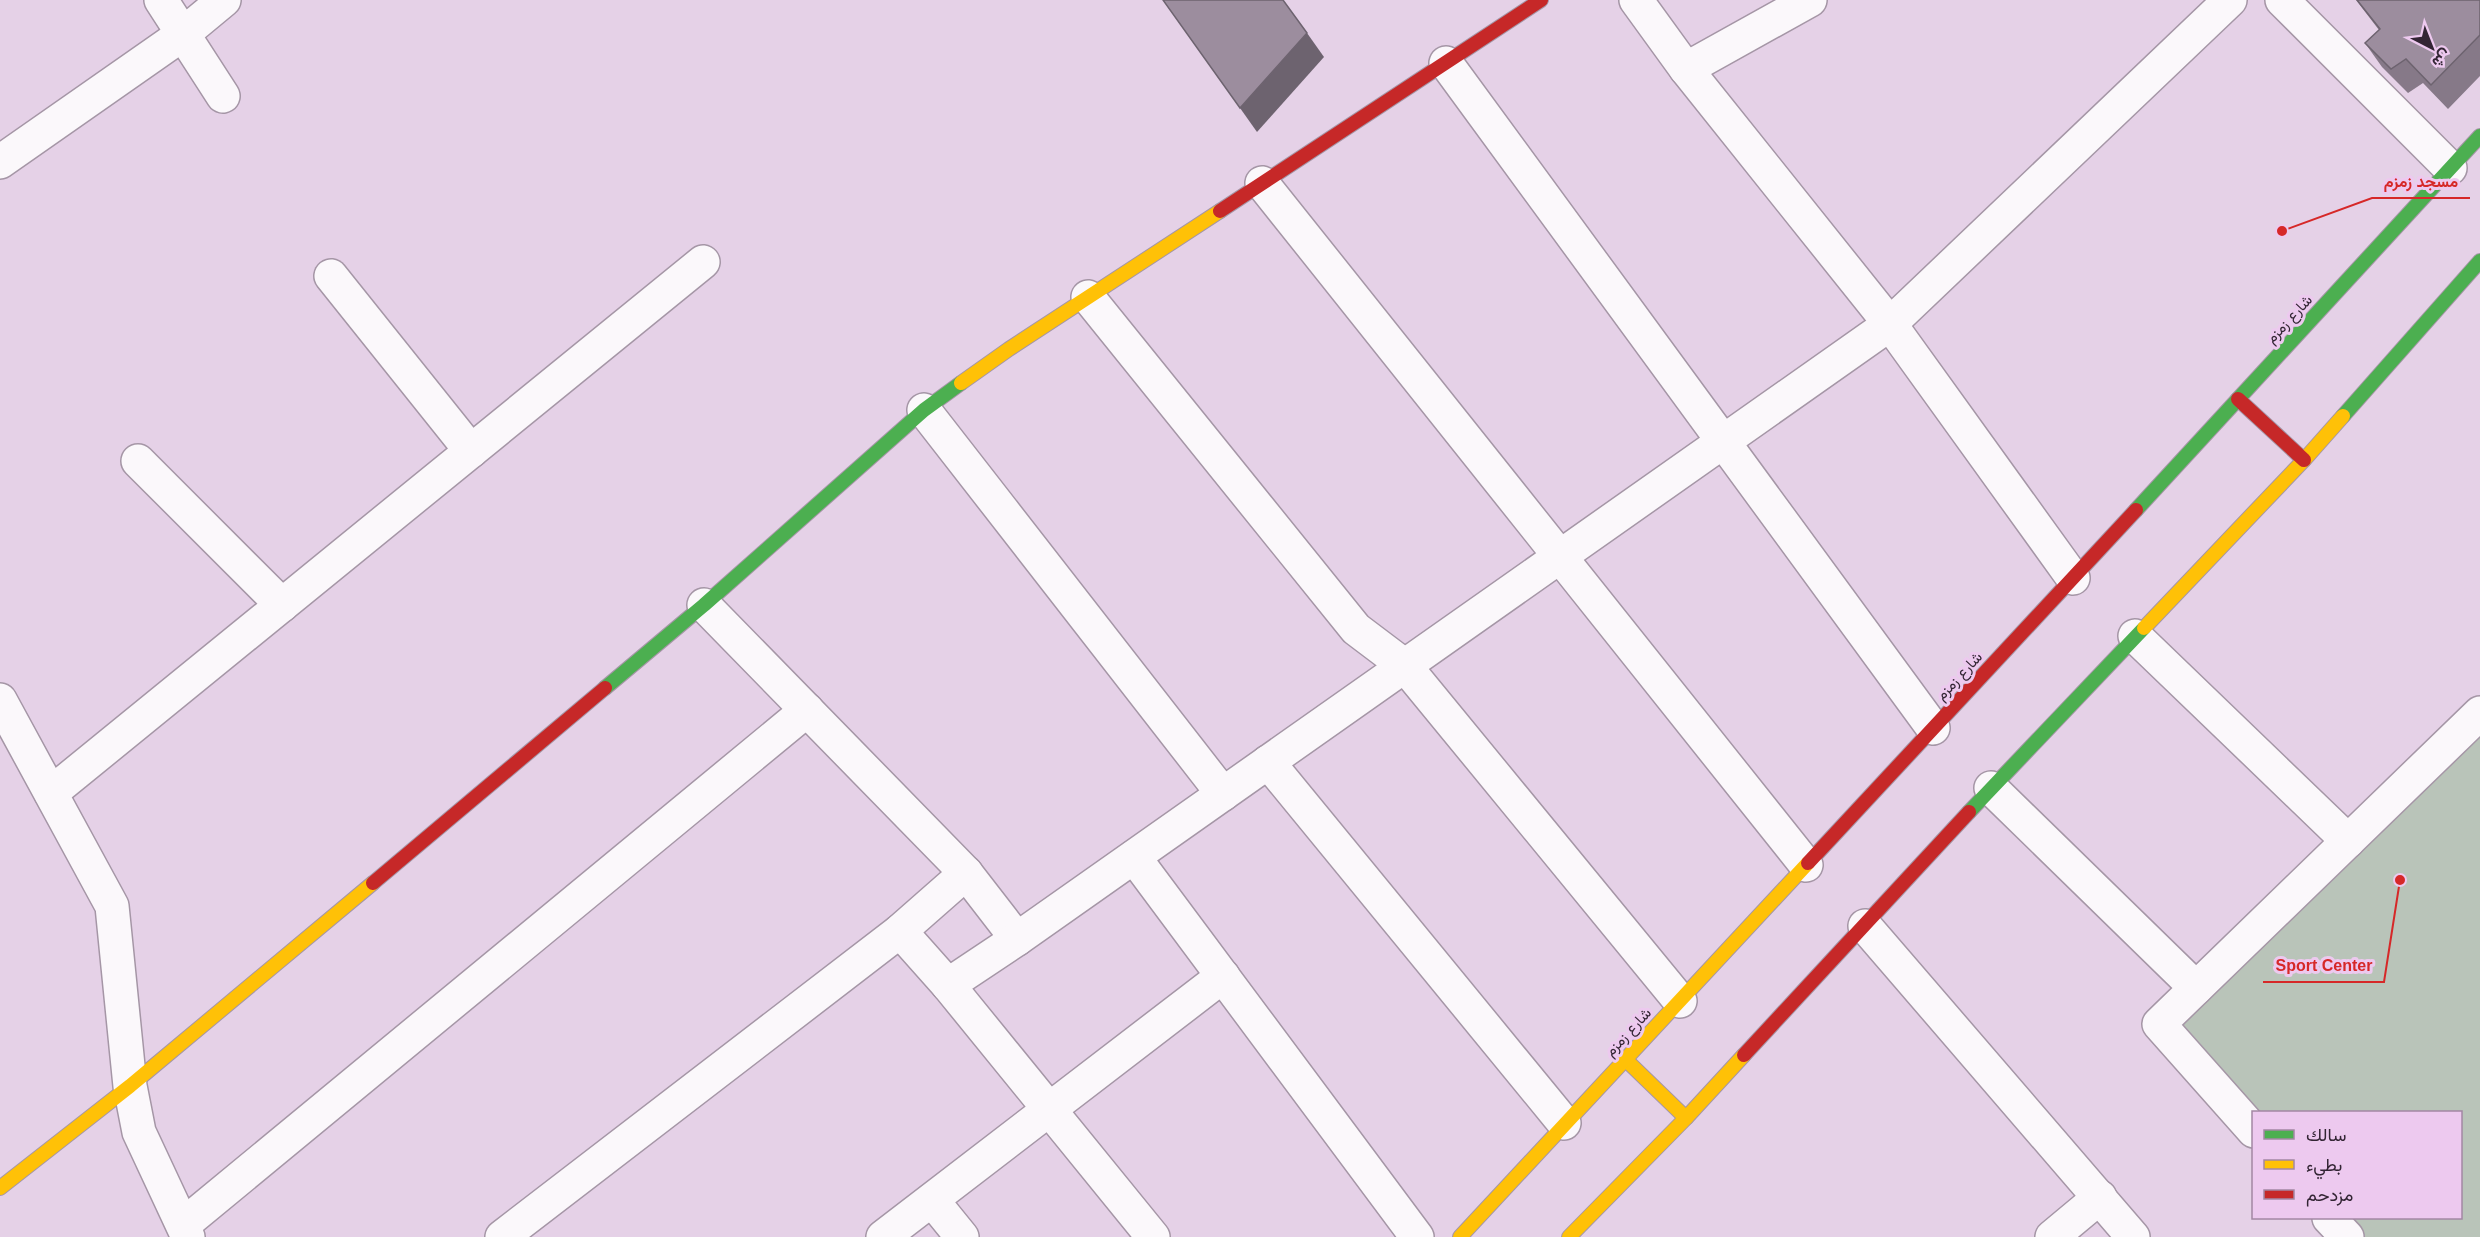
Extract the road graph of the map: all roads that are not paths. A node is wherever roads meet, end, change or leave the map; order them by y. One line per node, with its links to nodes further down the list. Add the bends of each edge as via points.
1 (161, 0): 8 (street)
2 (224, 0): 8 (street)
3 (1541, 0): 9 (main road)
4 (1636, 0): 10 (street)
5 (1810, 0): 10 (street)
6 (2230, 0): 20 (street)
7 (2282, 0): 14 (street)
8 (183, 34): 11 (street); 13 (street)
9 (1446, 63): 15 (main road); 23 (street)
10 (1686, 69): 20 (street)
11 (223, 96)
12 (2480, 136): 14 (main road, شارع زمزم)
13 (0, 162)
14 (2450, 168): 21 (main road, شارع زمزم)
15 (1262, 183): 19 (main road); 27 (street)
16 (2480, 261): 25 (main road)
17 (703, 262): 24 (street)
18 (331, 276): 24 (street)
19 (1088, 297): 22 (main road); 32 (street, via 1356,629)
20 (1890, 324): 23 (street); 28 (street)
21 (2238, 399): 25 (main road); 28 (main road, شارع زمزم)
22 (924, 410): 30 (main road); 40 (street)
23 (1724, 441): 27 (street); 36 (street)
24 (471, 451): 29 (street)
25 (2304, 460): 31 (main road)
26 (138, 461): 29 (street)
27 (1560, 556): 32 (street); 43 (street)
28 (2073, 578): 36 (main road, شارع زمزم)
29 (282, 605): 39 (street)
30 (704, 605): 34 (street); 53 (main road)
31 (2135, 636): 38 (main road); 41 (street)
32 (1405, 666): 37 (street); 51 (street)
33 (0, 700): 39 (street)
34 (807, 710): 44 (street); 62 (street)
35 (2480, 713): 41 (street)
36 (1933, 729): 43 (main road, شارع زمزم)
37 (1268, 762): 40 (street); 56 (street)
38 (1991, 788): 45 (main road); 50 (street)
39 (51, 793): 53 (street, via 112,906)
40 (1223, 794): 42 (street)
41 (2348, 841): 50 (street)
42 (1134, 856): 47 (street); 48 (street)
43 (1806, 865): 51 (main road, شارع زمزم)
44 (966, 873): 46 (street); 47 (street)
45 (1865, 926): 55 (main road); 59 (street)
46 (900, 931): 49 (street); 63 (street)
47 (1017, 939): 49 (street)
48 (1223, 976): 54 (street); 67 (street)
49 (948, 985): 54 (street)
50 (2196, 988): 57 (street, via 2159,1024)
51 (1680, 1001): 52 (main road, شارع زمزم)
52 (1625, 1059): 55 (main road); 56 (main road, شارع زمزم)
53 (130, 1086): 58 (main road); 62 (street, via 139,1132)
54 (1051, 1110): 60 (street); 66 (street)
55 (1686, 1118): 69 (main road)
56 (1564, 1123): 68 (main road, شارع زمزم)
57 (2252, 1130)
58 (0, 1188)
59 (2100, 1197): 70 (street); 71 (street)
60 (932, 1200): 64 (street); 65 (street)
61 (2331, 1219): 72 (street)
62 (185, 1231)
63 (502, 1237)
64 (883, 1237)
65 (962, 1237)
66 (1153, 1237)
67 (1417, 1237)
68 (1460, 1237)
69 (1569, 1237)
70 (2052, 1237)
71 (2133, 1237)
72 (2347, 1237)

